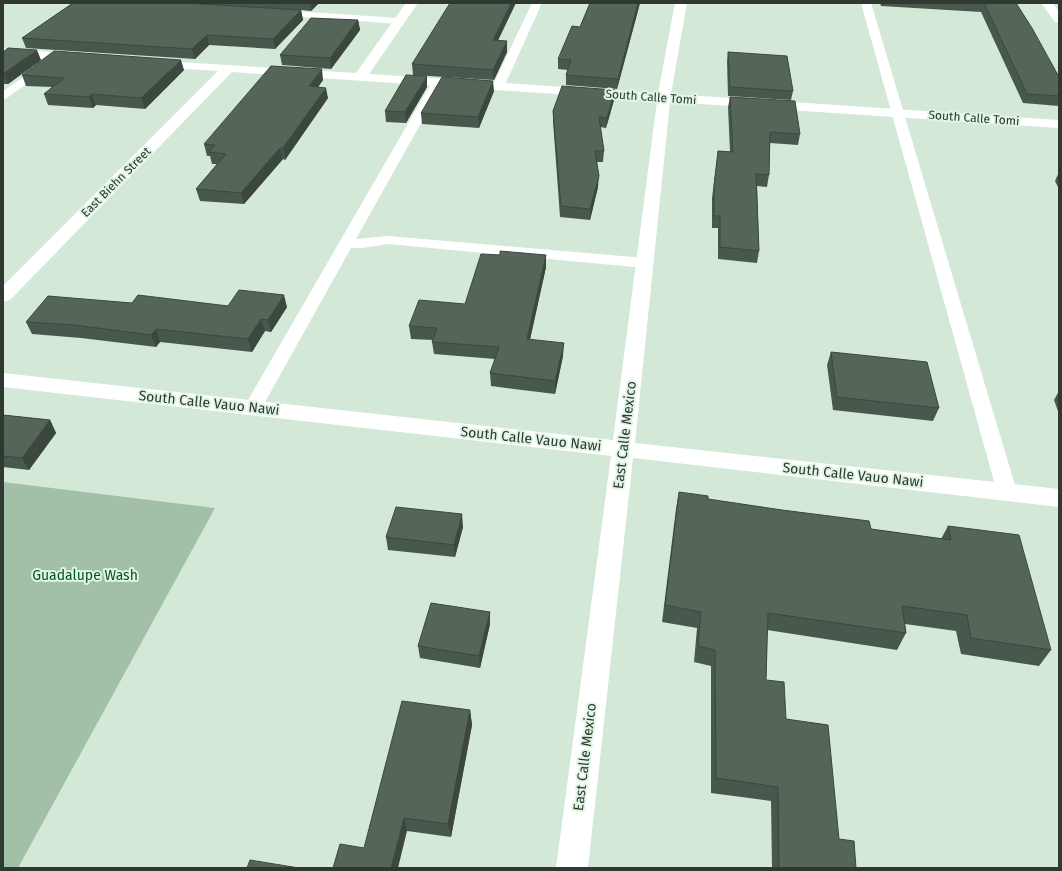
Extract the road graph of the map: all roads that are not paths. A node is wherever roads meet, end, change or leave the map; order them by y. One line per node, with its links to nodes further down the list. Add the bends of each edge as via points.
1 (412, 3): 8 (street)
2 (536, 3): 16 (lane)
3 (681, 3): 18 (street, East Calle Mexico)
4 (866, 3): 19 (lane)
5 (1047, 3): 7 (street)
6 (264, 13): 8 (lane)
7 (1059, 20)
8 (399, 21): 14 (street)
9 (3, 52): 10 (street)
10 (56, 56): 11 (street); 17 (lane)
11 (87, 58)
12 (142, 62): 13 (street, South Calle Tomi)
13 (229, 68): 14 (street, South Calle Tomi); 23 (street, East Biehn Street)
14 (360, 77): 15 (street, South Calle Tomi)
15 (438, 82): 16 (street, South Calle Tomi); 21 (lane)
16 (498, 86): 18 (street, South Calle Tomi)
17 (3, 96)
18 (664, 98): 19 (street, South Calle Tomi); 22 (street, East Calle Mexico)
19 (897, 113): 20 (street, South Calle Tomi); 27 (lane)
20 (1059, 124)
21 (346, 243): 22 (lane, via 363,244 388,240); 25 (lane)
22 (645, 263): 26 (street, East Calle Mexico)
23 (3, 296)
24 (3, 380): 25 (street, South Calle Vauo Nawi)
25 (253, 407): 26 (street, South Calle Vauo Nawi)
26 (623, 449): 27 (street, South Calle Vauo Nawi); 29 (street, East Calle Mexico)
27 (1006, 492): 28 (street, South Calle Vauo Nawi)
28 (1059, 498)
29 (572, 868)

